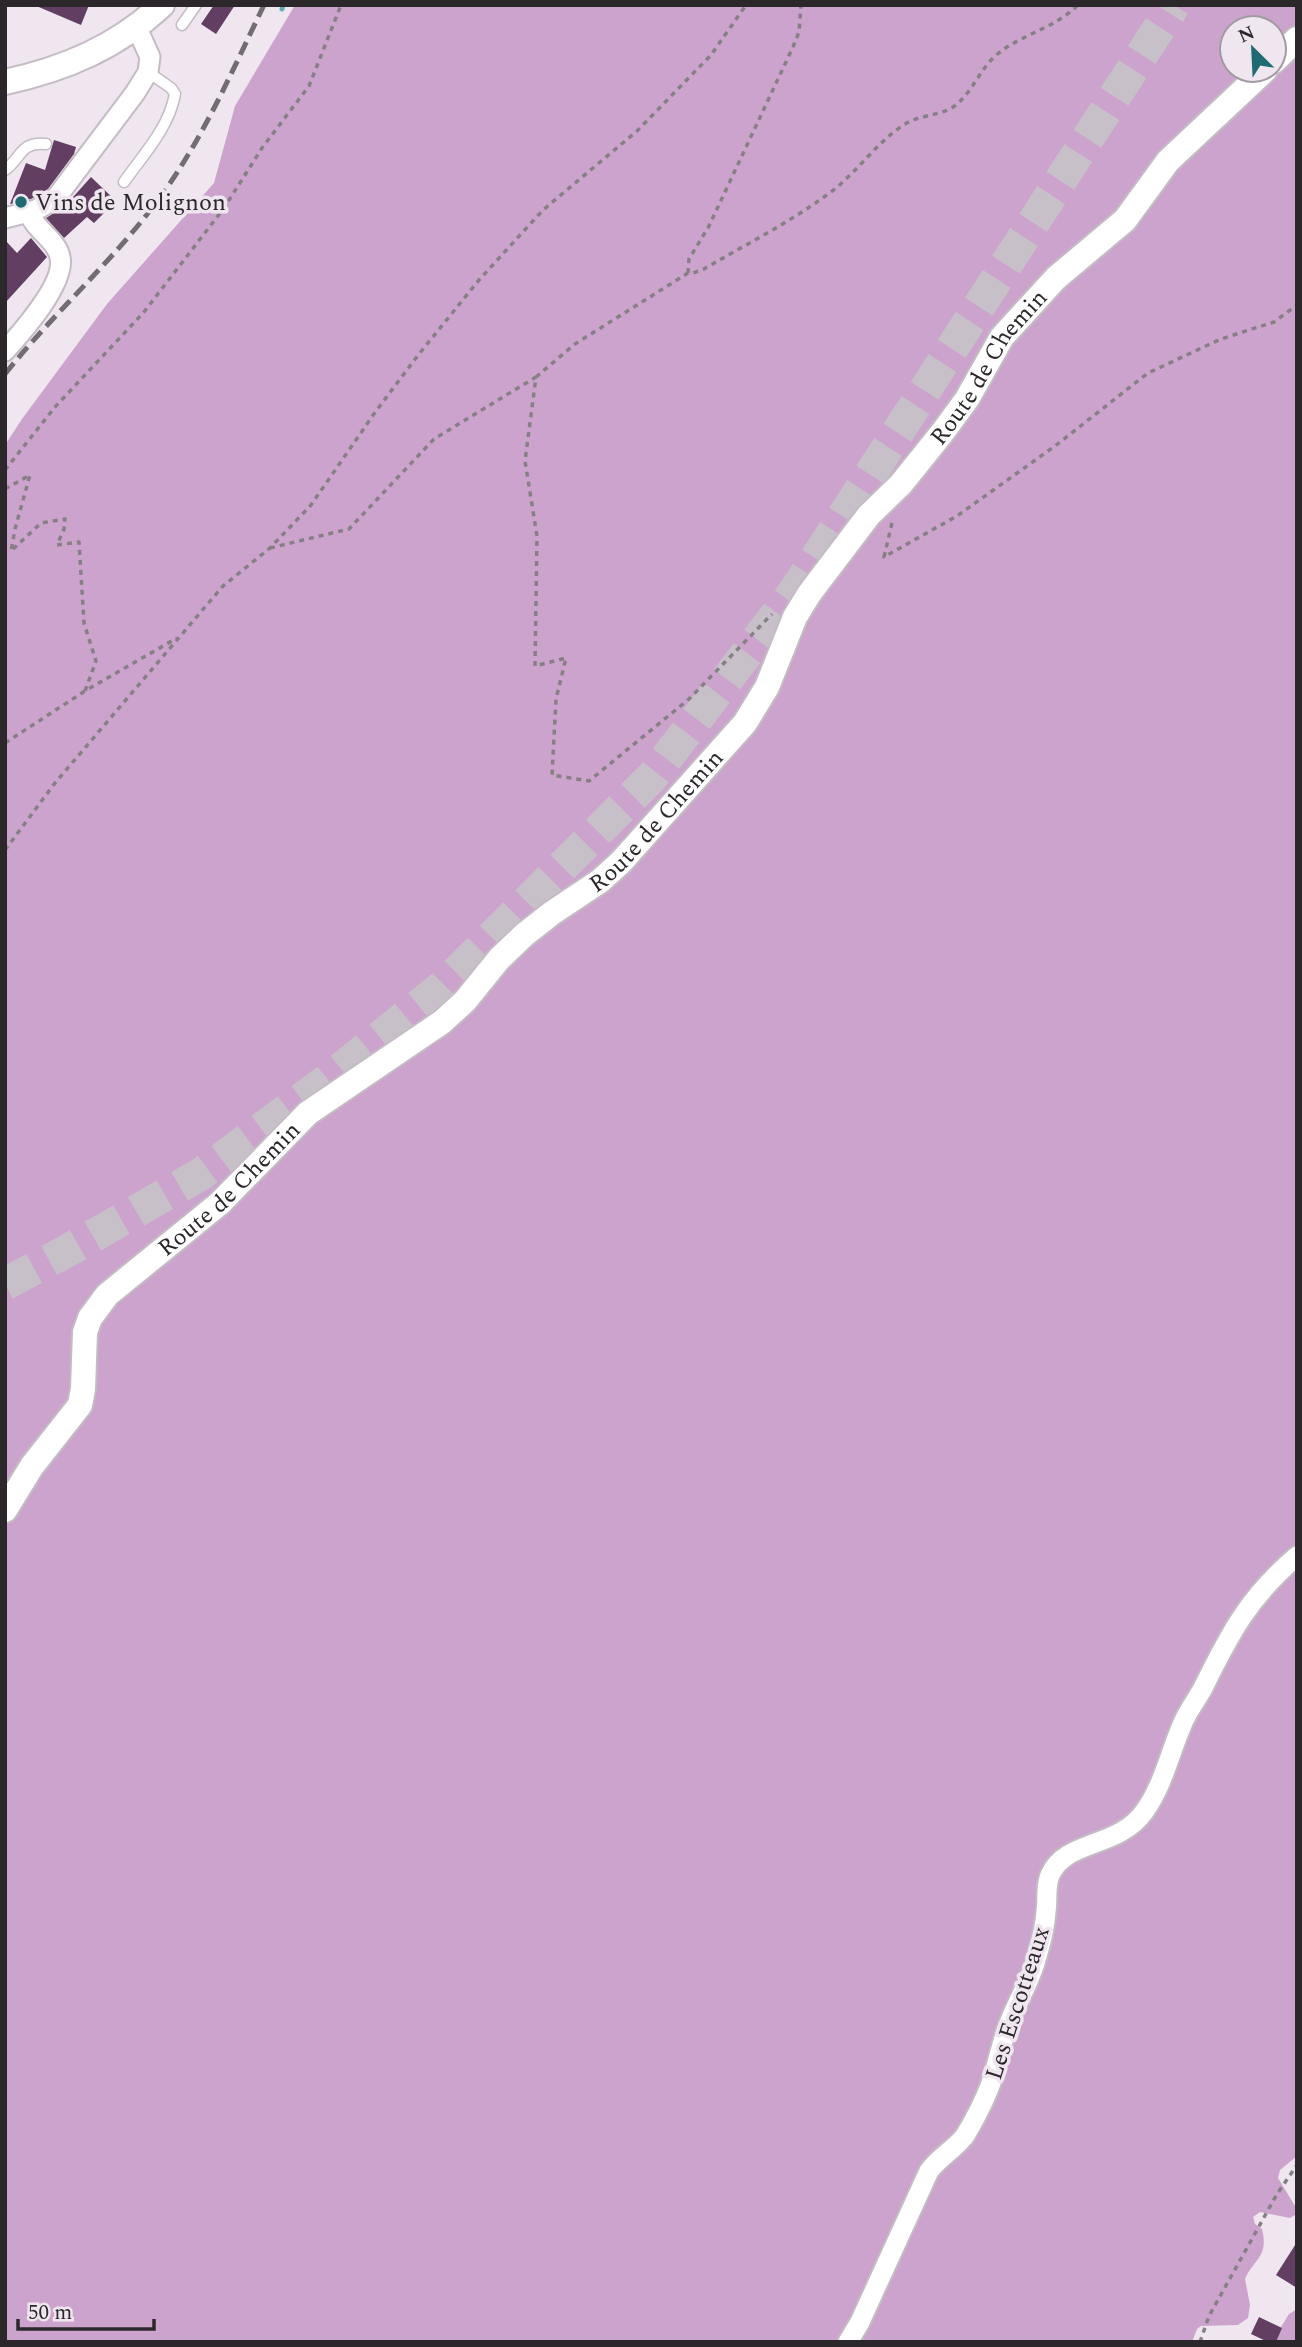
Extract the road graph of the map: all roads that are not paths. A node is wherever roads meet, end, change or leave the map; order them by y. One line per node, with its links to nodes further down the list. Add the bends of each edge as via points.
1 (162, 5): 4 (street)
2 (196, 5): 3 (lane)
3 (182, 25)
4 (134, 29): 5 (street, via 150,57); 6 (street, via 77,61)
5 (148, 72): 10 (lane, via 171,88 174,102 170,117); 11 (street, via 56,198)
6 (5, 82)
7 (1250, 84): 14 (street, Route de Chemin, via 1168,161 1125,219 1056,278 1002,337 967,400 809,594 767,687 745,723 621,862 524,935 442,1022 309,1113 220,1203 107,1295 85,1332 80,1405 32,1466)
8 (46, 144): 9 (lane, via 24,148)
9 (5, 170)
10 (124, 182)
11 (29, 213): 12 (street); 13 (street, via 57,250 61,265 41,307)
12 (5, 218)
13 (5, 351)
14 (5, 1510)
15 (1297, 1556): 16 (street, Les Escotteaux, via 1268,1583 1228,1637 1185,1718 1144,1812 1125,1831 1071,1852 1051,1872 1034,1964 988,2089 962,2140 929,2171)
16 (848, 2342)

